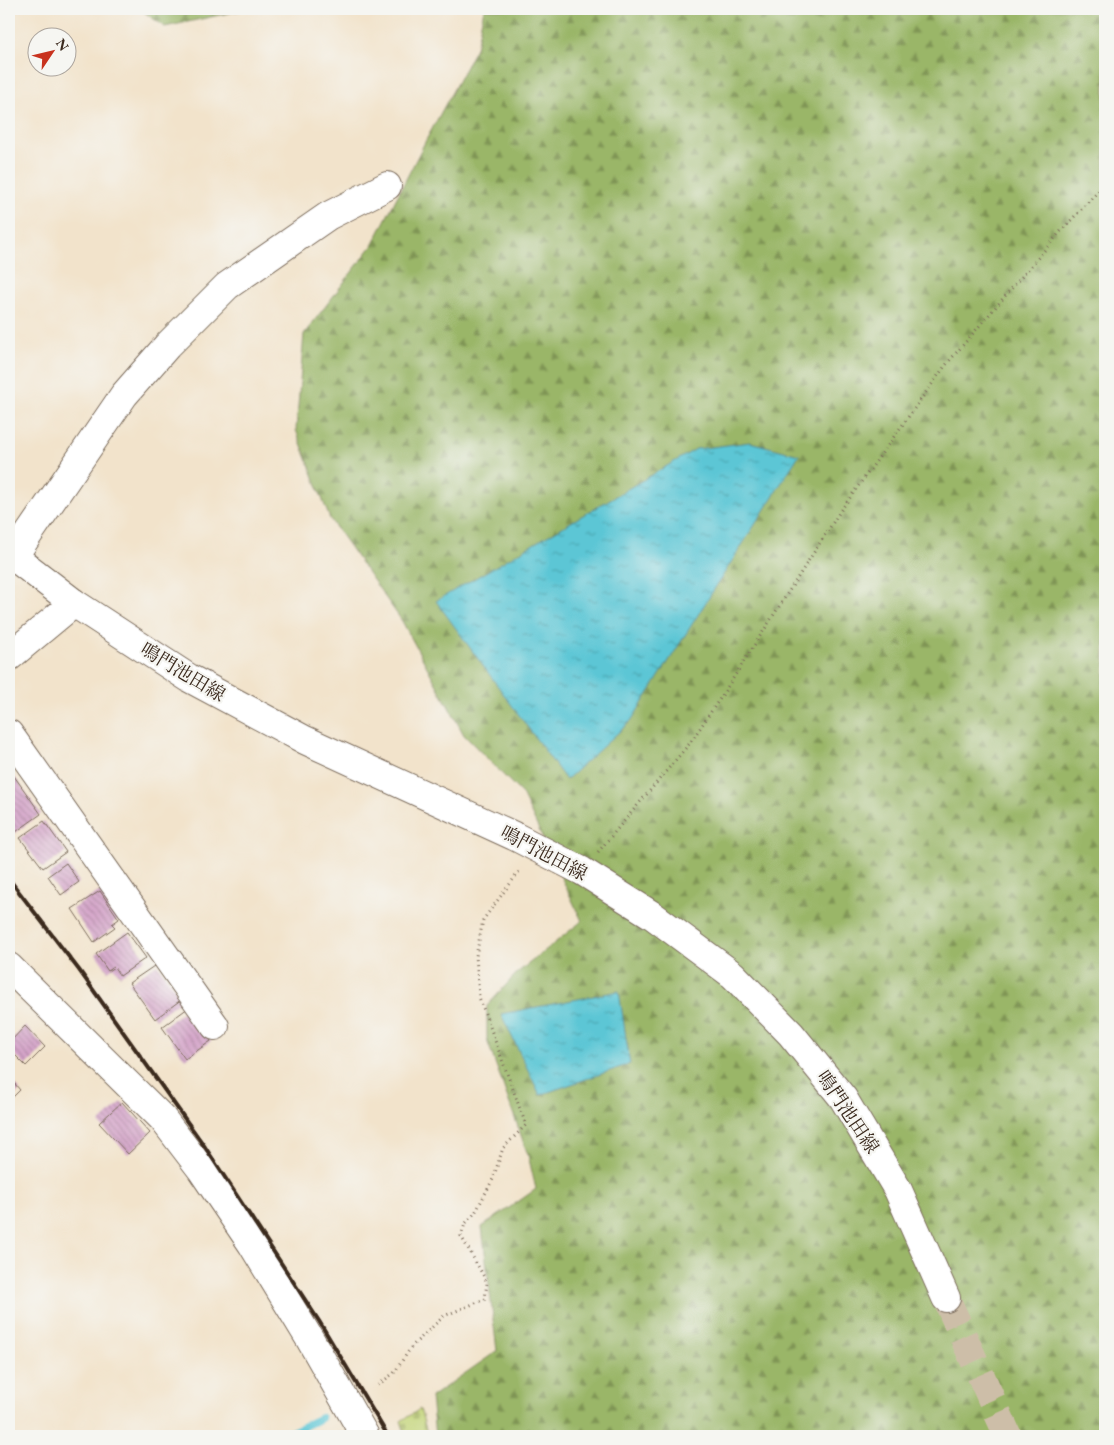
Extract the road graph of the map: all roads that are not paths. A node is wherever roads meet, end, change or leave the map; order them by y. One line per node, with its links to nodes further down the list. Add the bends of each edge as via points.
1 (387, 186): 2 (street, via 328,216 228,286 167,346 124,395)
2 (11, 555): 3 (street, 鳴門池田線)
3 (74, 603): 4 (street); 8 (street, 鳴門池田線, via 189,678 305,740 514,836 582,871 652,915 733,975 791,1034 843,1098 898,1190)
4 (9, 657)
5 (9, 734): 7 (street)
6 (9, 967): 9 (street, via 162,1118 201,1169 252,1244)
7 (215, 1026)
8 (946, 1298)
9 (365, 1436)

